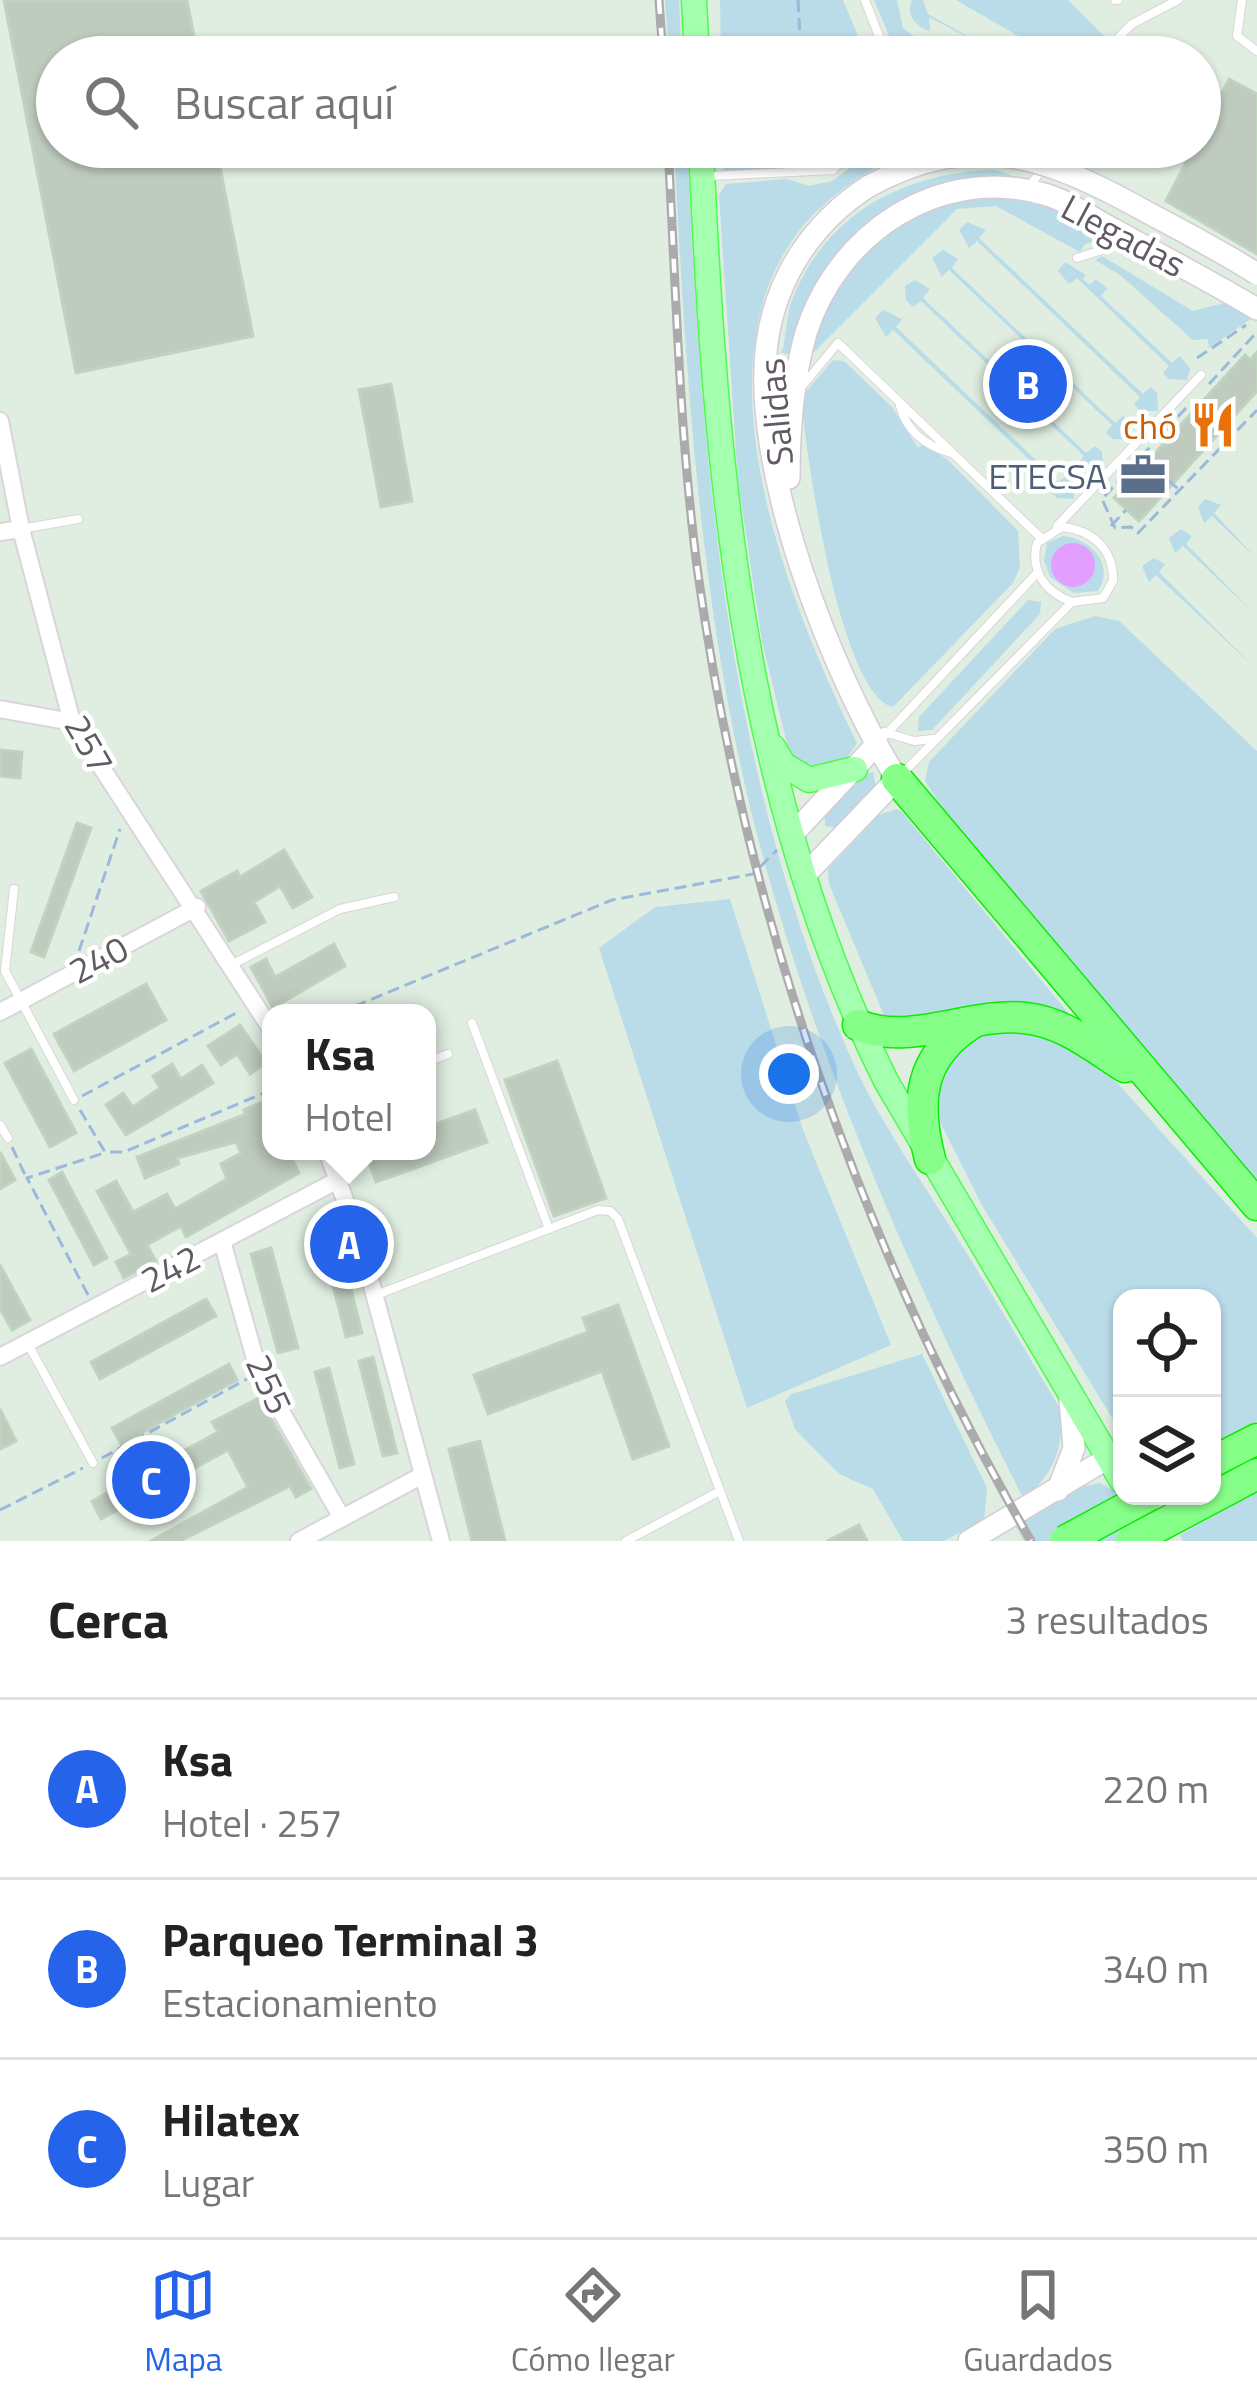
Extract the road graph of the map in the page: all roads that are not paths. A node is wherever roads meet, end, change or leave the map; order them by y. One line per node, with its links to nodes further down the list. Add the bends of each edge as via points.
1 (694, 0): 5 (main road)
2 (865, 0): 6 (lane)
3 (1178, 0): 7 (lane)
4 (1242, 0): 8 (lane, via 1237,36)
5 (696, 36)
6 (879, 36)
7 (1120, 36)
8 (1257, 51)
9 (702, 168): 15 (main road)
10 (835, 168): 15 (lane)
11 (920, 168): 26 (main road, Salidas, bridge, via 869,186 830,215 786,278 771,323 767,406)
12 (1042, 168): 14 (lane)
13 (1062, 168): 20 (main road, Salidas, bridge)
14 (1041, 171): 16 (lane); 17 (lane)
15 (702, 176): 36 (main road, via 730,552)
16 (1024, 190): 17 (main road, Llegadas); 23 (main road, Llegadas, via 944,193 881,225 854,250 814,314)
17 (1051, 196): 18 (main road, Llegadas)
18 (1133, 240): 19 (lane); 21 (main road, Llegadas)
19 (1077, 258)
20 (1257, 274)
21 (1255, 315)
22 (1201, 375): 28 (lane)
23 (794, 403): 26 (main road, Llegadas); 30 (lane, via 838,343)
24 (0, 421): 27 (street, 257)
25 (78, 519): 27 (lane)
26 (789, 520): 35 (main road, via 832,653)
27 (21, 529): 29 (street); 34 (street, 257)
28 (1055, 529): 30 (lane); 32 (lane, via 1093,536 1114,572 1103,598)
29 (0, 532)
30 (1040, 537): 31 (lane)
31 (1038, 572): 32 (lane); 35 (lane)
32 (1072, 602): 37 (lane)
33 (0, 709): 34 (street)
34 (72, 722): 44 (street, 257)
35 (877, 734): 37 (lane); 38 (main road); 39 (main road)
36 (766, 736): 38 (main road, via 784,765 809,780); 40 (main road)
37 (935, 739): 39 (lane)
38 (855, 769): 40 (main road)
39 (897, 779): 41 (main road); 54 (highway)
40 (791, 836): 41 (main road)
41 (804, 876): 51 (main road)
42 (14, 889): 46 (lane, via 5,971)
43 (394, 897): 45 (lane, via 340,909)
44 (197, 907): 45 (street, 257); 46 (street, 240)
45 (232, 964): 48 (street, 257)
46 (20, 1002): 47 (street, 240); 55 (lane)
47 (0, 1012)
48 (262, 1014)
49 (977, 1021): 51 (highway, via 894,1033); 54 (highway, via 1054,1025); 58 (highway, via 948,1039 926,1074 921,1117)
50 (472, 1023): 62 (lane)
51 (859, 1025): 58 (main road)
52 (448, 1054): 53 (lane)
53 (436, 1058)
54 (1149, 1082): 61 (highway)
55 (74, 1100)
56 (0, 1125): 57 (lane)
57 (8, 1138)
58 (930, 1159): 67 (main road)
59 (331, 1160): 60 (street)
60 (340, 1179): 63 (street, 242); 64 (street)
61 (1257, 1205)
62 (549, 1229): 64 (lane); 76 (lane, via 598,1210 618,1219)
63 (222, 1241): 65 (street, 242); 79 (street, 255, via 259,1373)
64 (374, 1295): 74 (street)
65 (27, 1343): 66 (street, 242); 71 (lane)
66 (0, 1357)
67 (1069, 1393): 70 (main road); 75 (main road, via 1076,1432)
68 (1257, 1439): 69 (highway)
69 (1221, 1457)
70 (1108, 1458): 72 (main road); 75 (main road)
71 (93, 1463)
72 (1113, 1466)
73 (1257, 1474): 86 (highway, bridge)
74 (421, 1476): 79 (street); 81 (street)
75 (1058, 1490): 84 (main road)
76 (720, 1491): 82 (lane); 83 (lane)
77 (1131, 1505): 85 (highway, bridge)
78 (1136, 1505): 87 (main road)
79 (342, 1518): 80 (street)
80 (299, 1541)
81 (441, 1541)
82 (626, 1541)
83 (740, 1541)
84 (969, 1541)
85 (1065, 1541)
86 (1131, 1541)
87 (1158, 1541)

